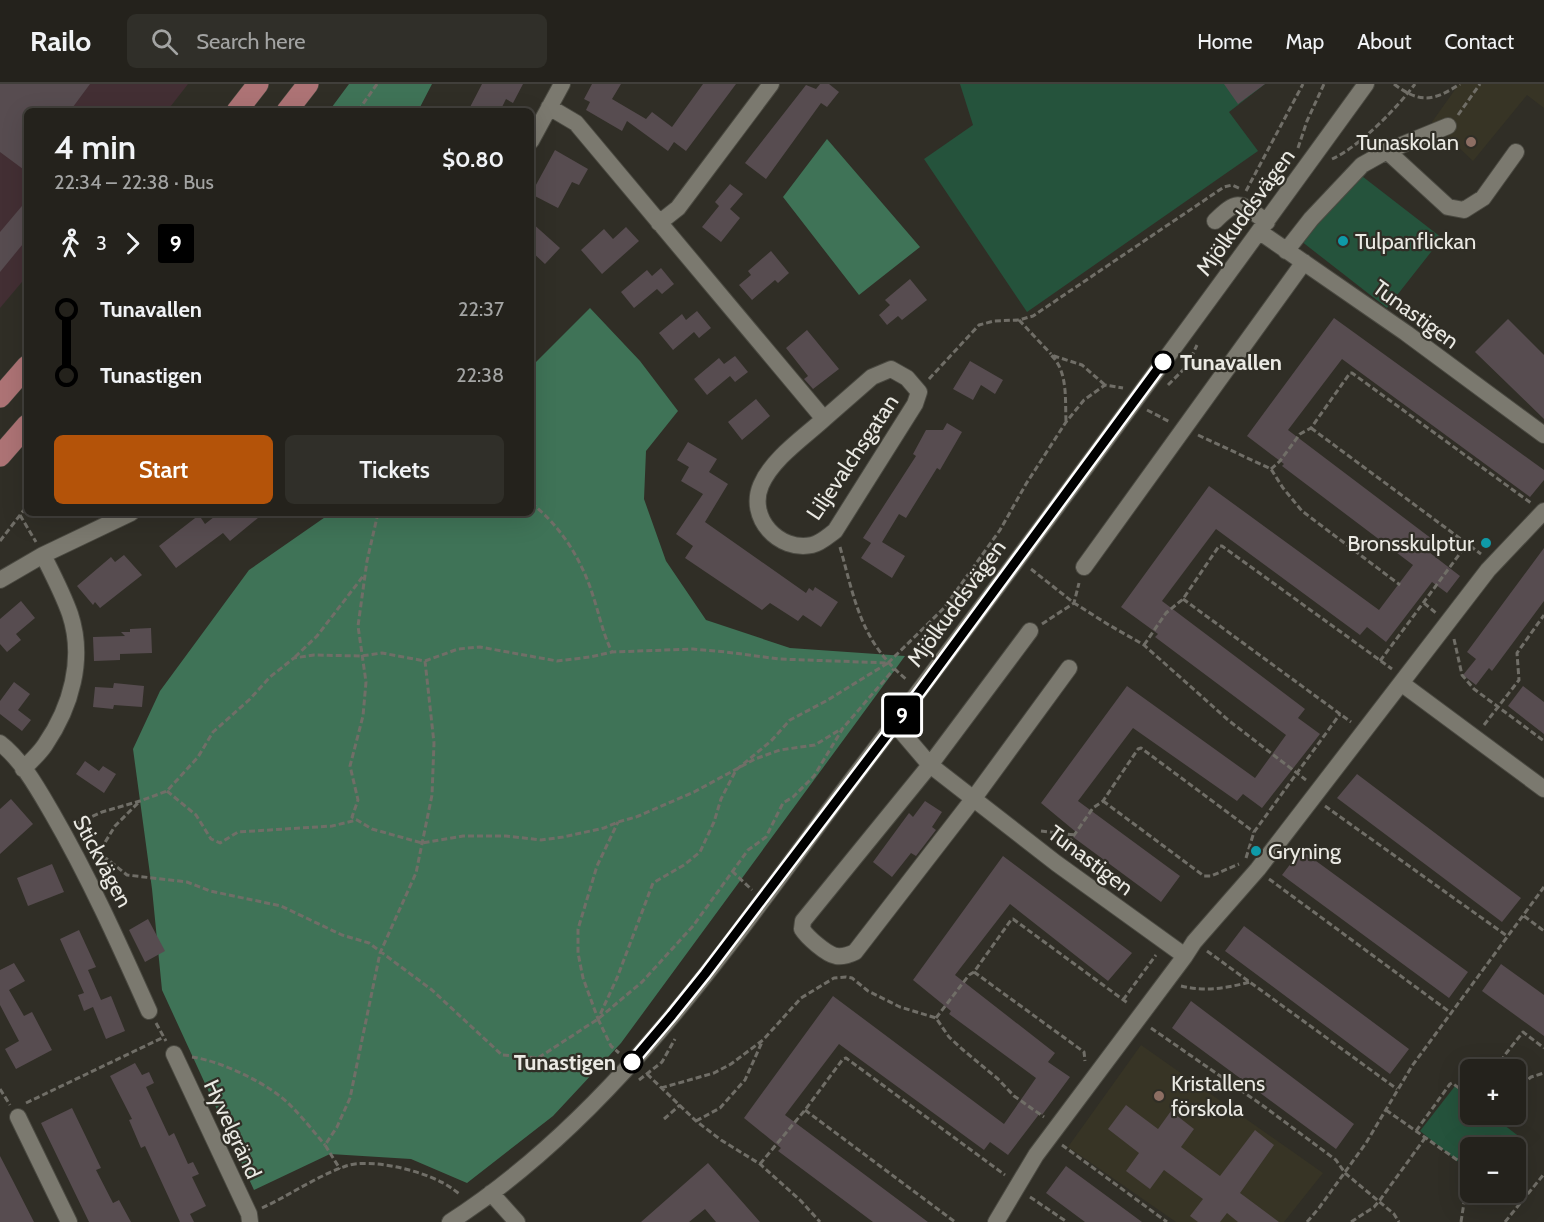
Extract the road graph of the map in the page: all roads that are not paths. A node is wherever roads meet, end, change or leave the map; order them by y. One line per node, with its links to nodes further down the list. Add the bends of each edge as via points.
1 (258, 84): 7 (main road)
2 (308, 84): 8 (main road)
3 (562, 84): 6 (street)
4 (771, 84): 14 (street, via 678,208)
5 (1366, 84): 15 (street, Mjölkuddsvägen)
6 (549, 107): 10 (street); 14 (street, Liljevalchsgatan, via 576,123)
7 (239, 108)
8 (289, 108)
9 (1449, 126): 11 (street)
10 (534, 135)
11 (1387, 151): 12 (street, via 1448,207 1464,210 1484,198); 16 (street, via 1362,165)
12 (1516, 152)
13 (1215, 221): 15 (street, Tunastigen, via 1228,207 1238,204 1250,209)
14 (659, 223): 20 (street, Liljevalchsgatan)
15 (1264, 227): 16 (street, Tunastigen); 32 (street, Mjölkuddsvägen)
16 (1287, 250): 17 (street, Tunastigen)
17 (1304, 262): 22 (street, Tunastigen); 27 (street)
18 (24, 369): 19 (main road)
19 (0, 397)
20 (824, 419): 20 (street, Liljevalchsgatan, via 873,377 891,369 907,378 919,392 835,531 815,545 793,545 780,541 762,522 758,494 770,470)
21 (24, 428): 23 (main road)
22 (1544, 435)
23 (0, 456)
24 (1538, 509): 31 (street)
25 (125, 516): 26 (street)
26 (43, 555): 28 (street); 35 (street, via 70,616 76,646 75,672 67,707 45,746)
27 (1084, 567)
28 (0, 580)
29 (1030, 632): 34 (street)
30 (1069, 668): 37 (street)
31 (1401, 683): 36 (street); 38 (street, via 1258,869)
32 (895, 724): 34 (street, Tunastigen); 42 (street, Mjölkuddsvägen, via 672,1015 593,1103)
33 (0, 743): 35 (street, Stickvägen)
34 (930, 765): 37 (street, Tunastigen); 37 (street, via 803,921 807,937 834,956 855,952)
35 (24, 769): 39 (street, Stickvägen, via 62,830 85,857)
36 (1544, 789)
37 (974, 798): 38 (street, Tunastigen)
38 (1185, 956): 47 (street, via 1036,1155)
39 (149, 1011)
40 (174, 1054): 43 (street, Hyvelgränd)
41 (15, 1110): 44 (street)
42 (491, 1193): 45 (street, Mjölkuddsvägen); 46 (street)
43 (250, 1218)
44 (69, 1222)
45 (450, 1222)
46 (517, 1222)
47 (996, 1222)

